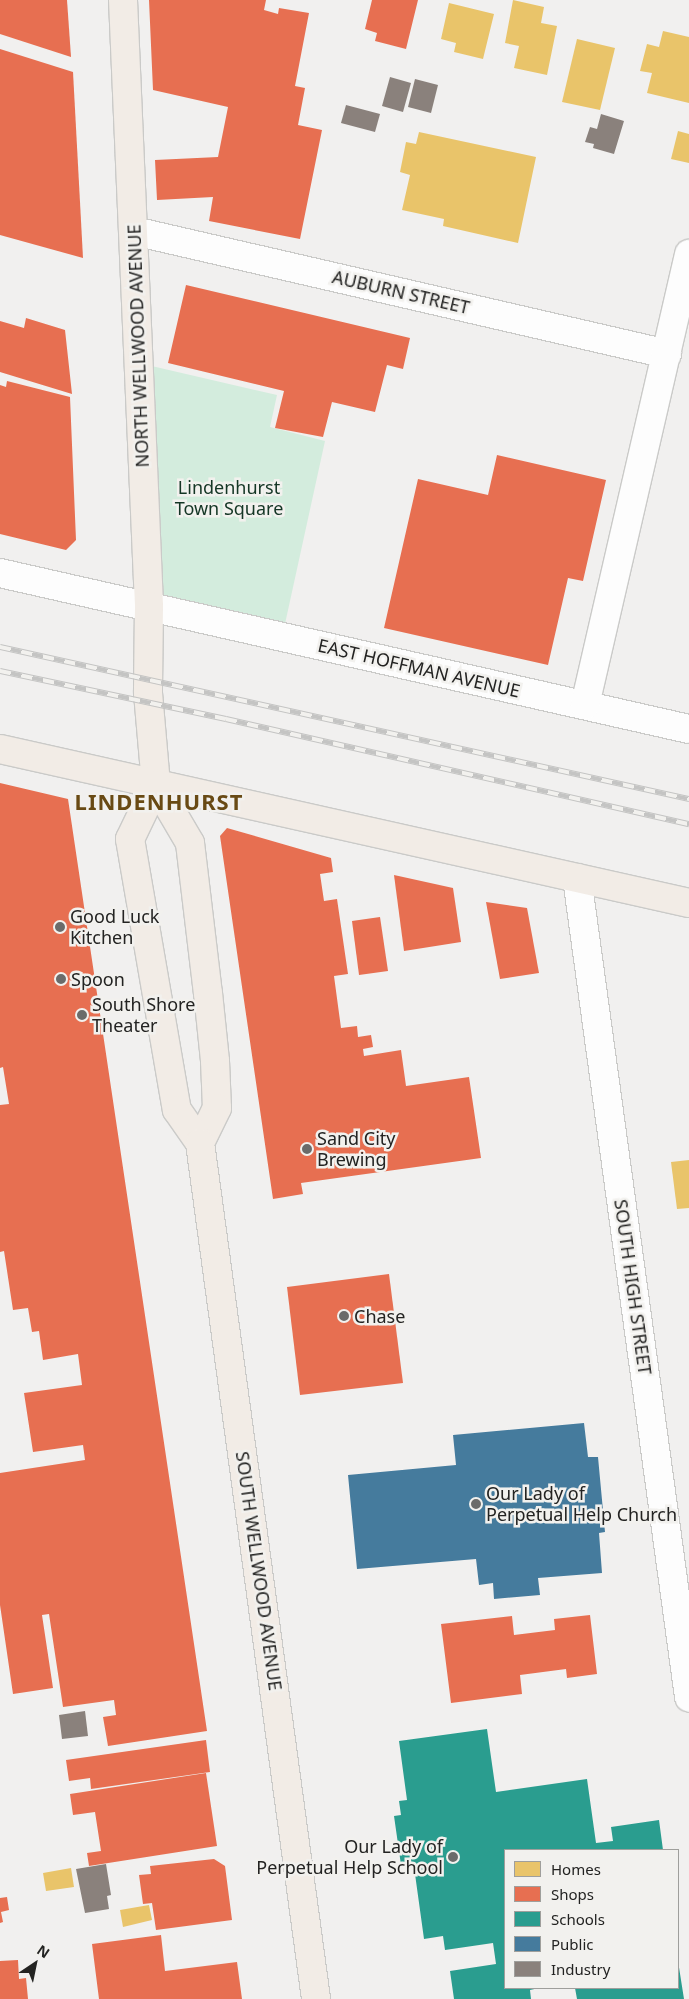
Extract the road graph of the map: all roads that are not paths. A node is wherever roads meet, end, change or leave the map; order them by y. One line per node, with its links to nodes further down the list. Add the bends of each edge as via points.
1 (123, 0): 2 (main road, NORTH WELLWOOD AVENUE)
2 (134, 231): 4 (street, AUBURN STREET); 6 (main road, NORTH WELLWOOD AVENUE)
3 (689, 254): 4 (street)
4 (668, 354): 7 (street)
5 (0, 573): 6 (street, EAST HOFFMAN AVENUE)
6 (149, 606): 7 (street, EAST HOFFMAN AVENUE); 10 (main road, NORTH WELLWOOD AVENUE, via 148,693)
7 (585, 705): 8 (street, EAST HOFFMAN AVENUE)
8 (689, 729)
9 (0, 749): 10 (main road)
10 (156, 785): 11 (main road); 13 (main road, via 190,842 215,1061 217,1108); 13 (main road, SOUTH WELLWOOD AVENUE, via 130,839 177,1110)
11 (577, 878): 12 (main road); 14 (street, SOUTH HIGH STREET)
12 (689, 903)
13 (200, 1143): 15 (main road, SOUTH WELLWOOD AVENUE)
14 (689, 1697)
15 (316, 1999)

